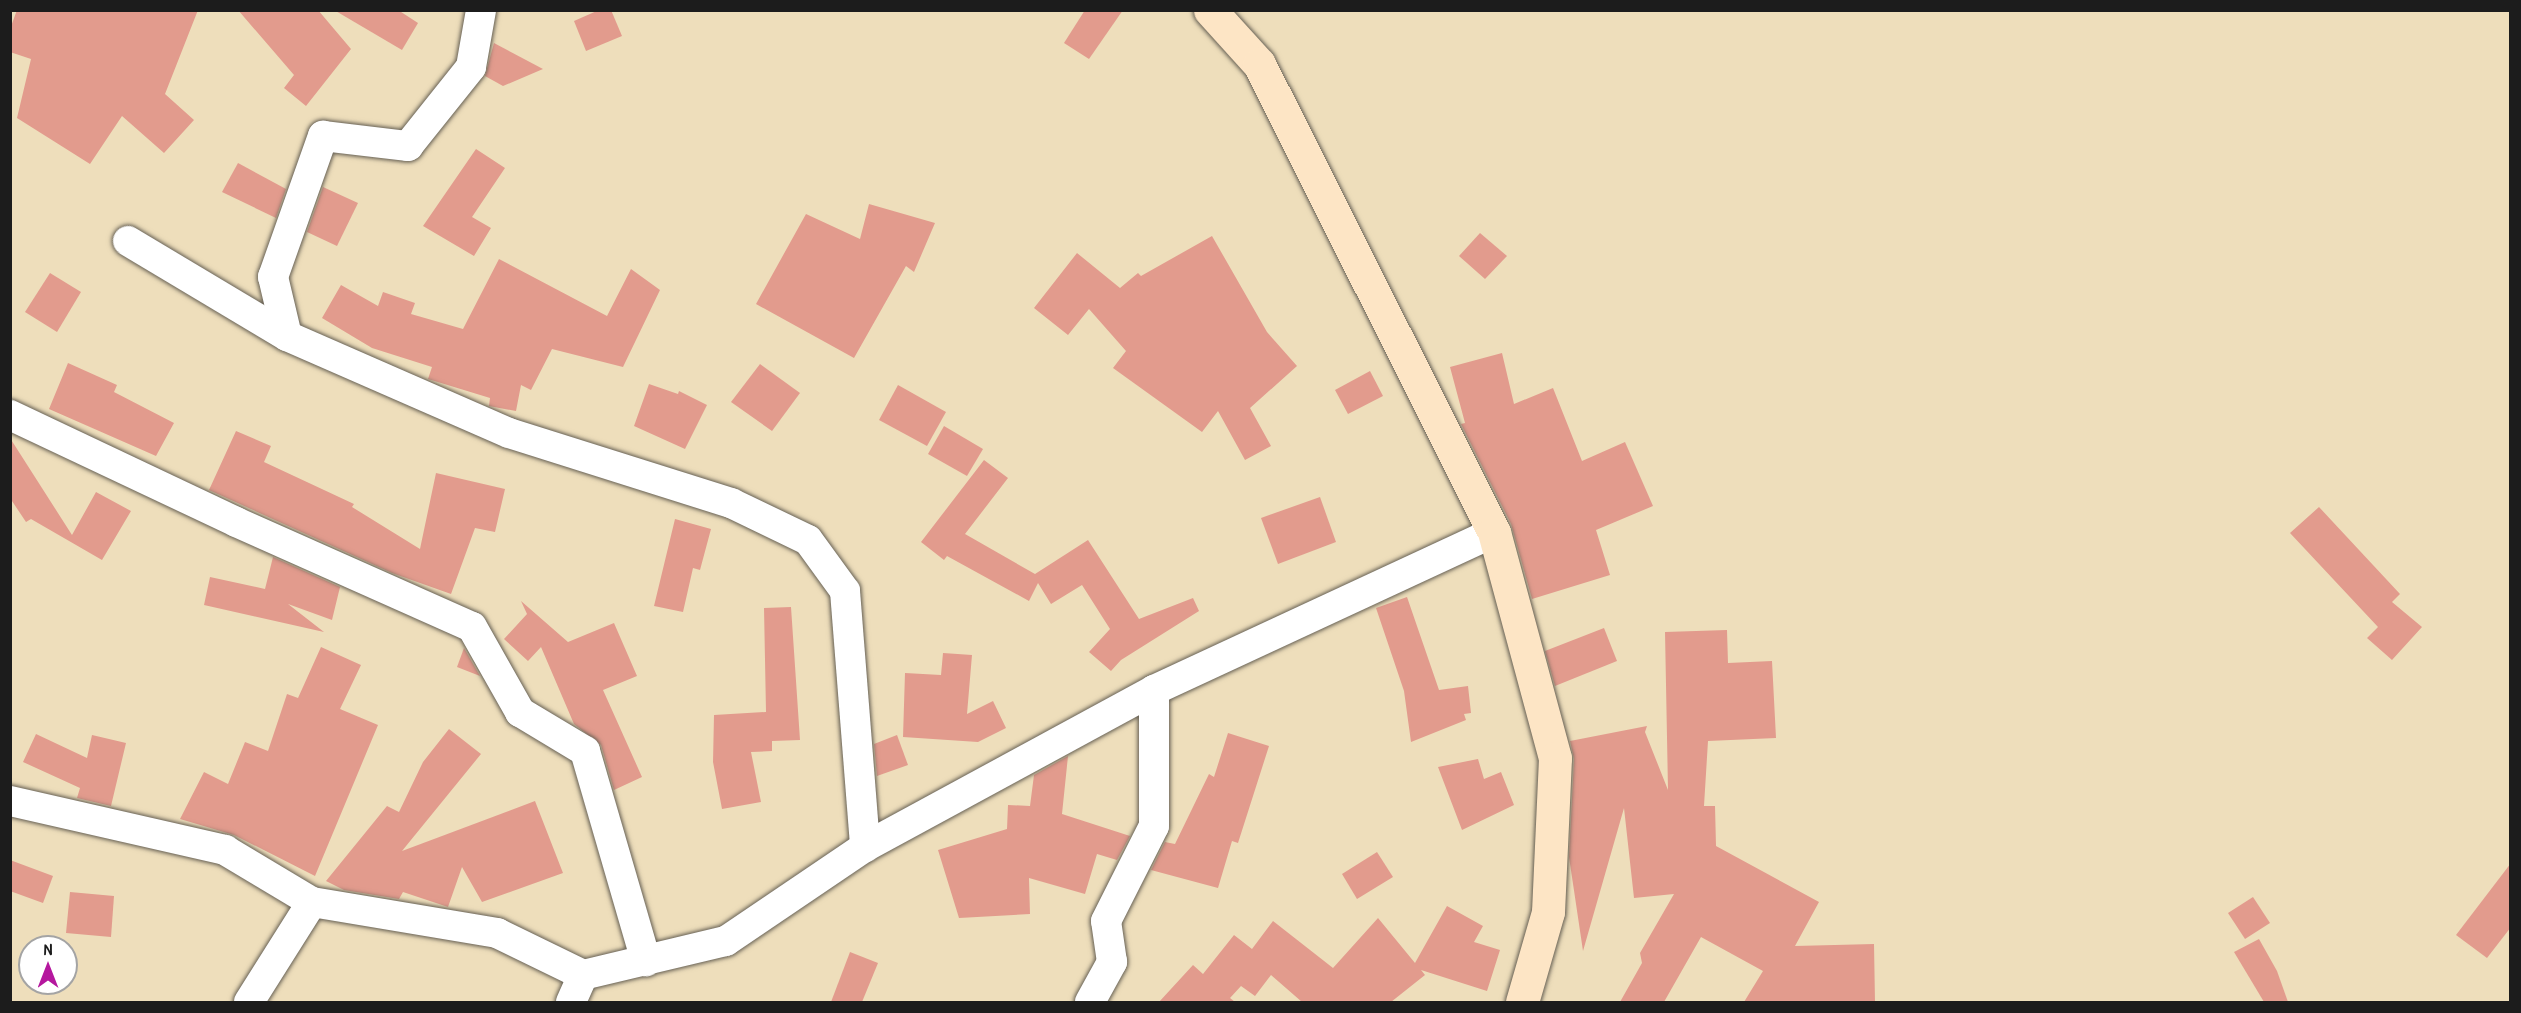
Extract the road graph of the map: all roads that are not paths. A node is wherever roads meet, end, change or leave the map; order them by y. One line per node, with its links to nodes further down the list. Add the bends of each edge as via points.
1 (481, 10): 4 (street, via 471,67 408,146 322,136 273,277)
2 (1210, 10): 6 (main road, via 1259,64)
3 (128, 241): 4 (street)
4 (287, 336): 9 (street, via 509,433 731,503 808,540 845,591)
5 (10, 416): 11 (street, via 472,627 520,712 585,751)
6 (1494, 531): 7 (street); 16 (main road, via 1555,758 1548,912)
7 (1154, 690): 9 (street); 15 (street, via 1154,826 1106,921 1112,962)
8 (10, 801): 10 (street, via 225,850)
9 (865, 847): 11 (street, via 726,941)
10 (312, 902): 12 (street, via 497,933); 13 (street)
11 (646, 961): 12 (street)
12 (583, 975): 14 (street)
13 (249, 1002)
14 (570, 1002)
15 (1090, 1002)
16 (1522, 1002)

